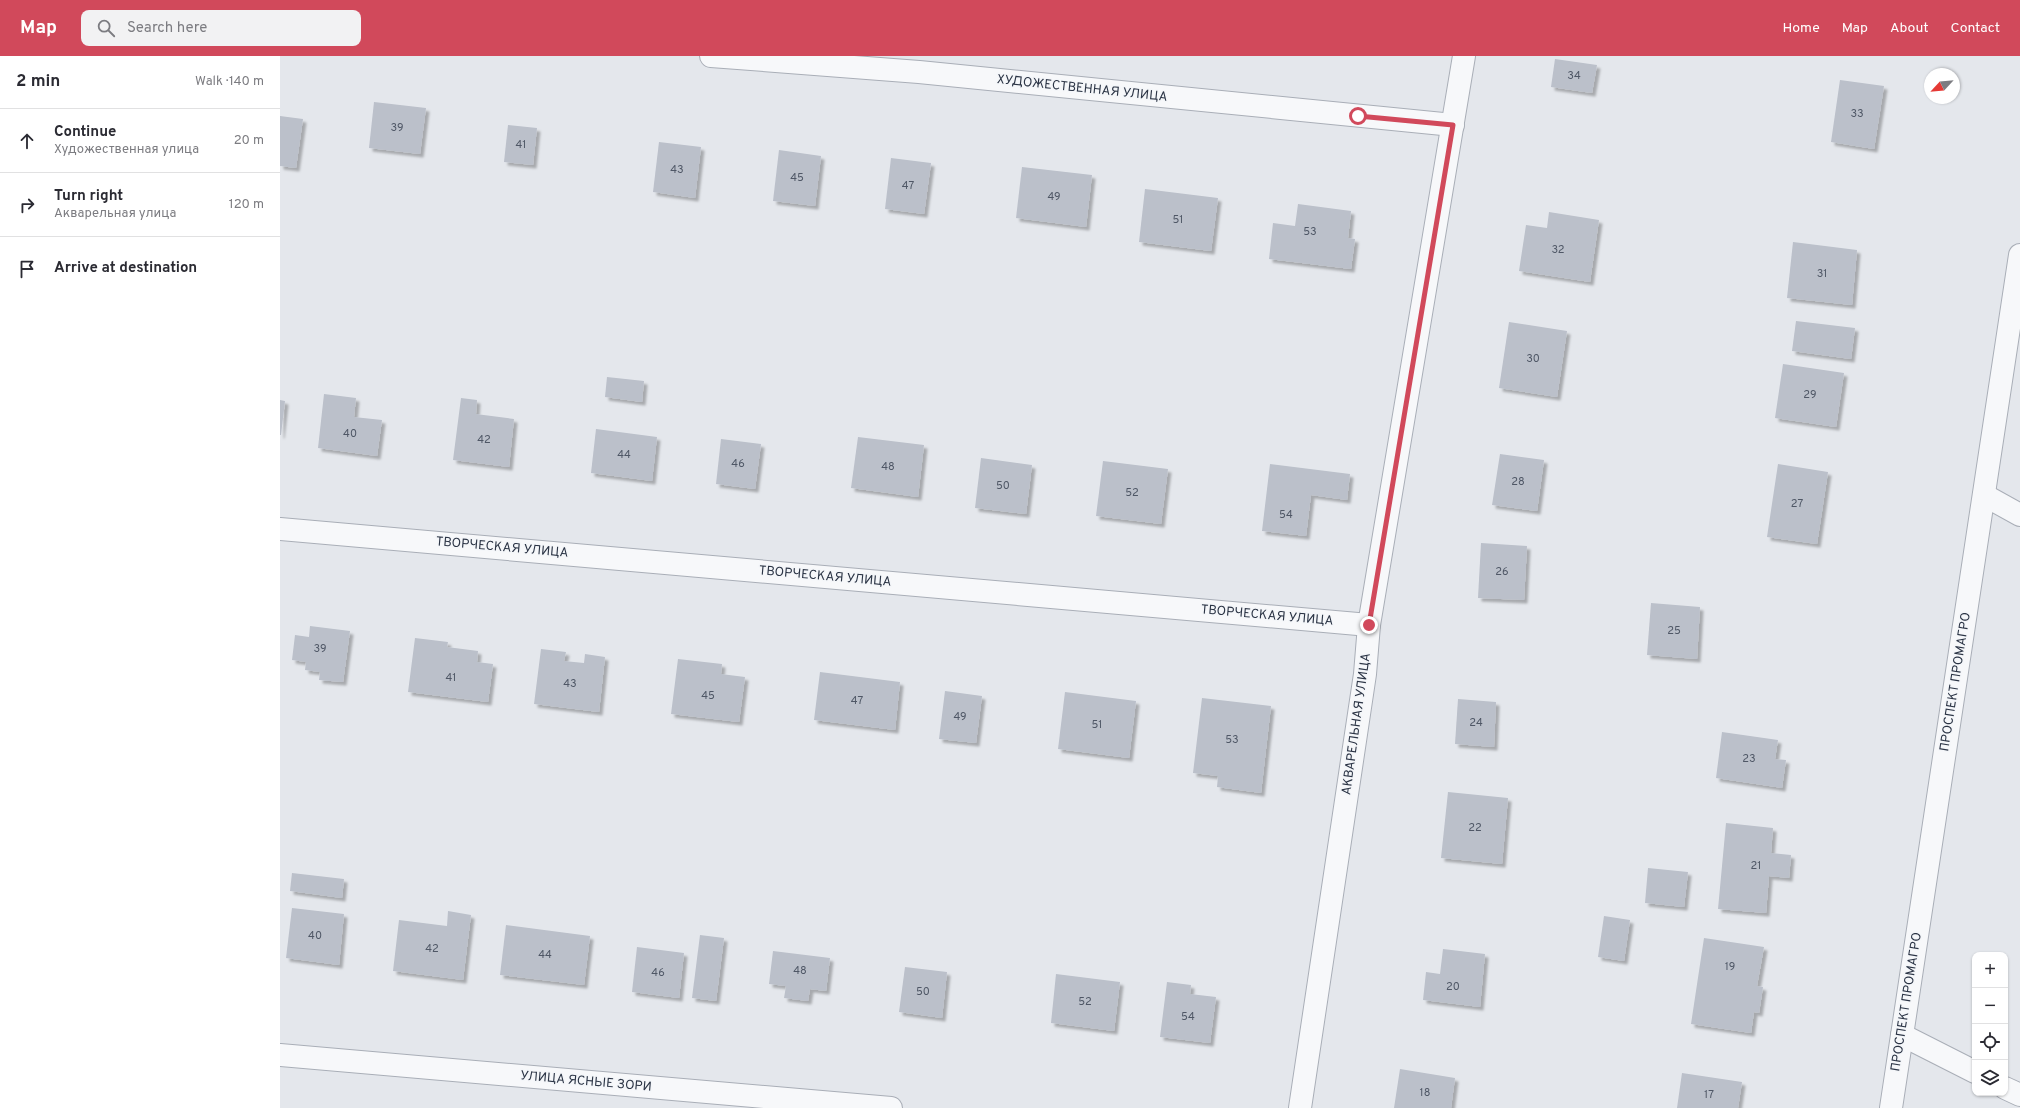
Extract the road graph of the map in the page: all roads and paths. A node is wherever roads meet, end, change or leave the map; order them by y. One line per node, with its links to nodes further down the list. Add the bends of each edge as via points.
1 (711, 56): 3 (street, ХУДОЖЕСТВЕННАЯ УЛИЦА, via 919,72)
2 (1464, 56): 3 (street, АКВАРЕЛЬНАЯ УЛИЦА)
3 (1453, 125): 8 (street, АКВАРЕЛЬНАЯ УЛИЦА)
4 (2020, 255): 5 (street, ПРОСПЕКТ ПРОМАГРО)
5 (1984, 495): 6 (street); 9 (street, ПРОСПЕКТ ПРОМАГРО)
6 (2020, 515)
7 (280, 529): 8 (street, ТВОРЧЕСКАЯ УЛИЦА)
8 (1369, 625): 15 (street, АКВАРЕЛЬНАЯ УЛИЦА, via 1365,674)
9 (1902, 1035): 11 (street); 16 (street, ПРОСПЕКТ ПРОМАГРО)
10 (280, 1055): 14 (street, УЛИЦА ЯСНЫЕ ЗОРИ)
11 (1972, 1070)
12 (2008, 1089): 13 (street)
13 (2020, 1095)
14 (891, 1108)
15 (1300, 1108)
16 (1891, 1108)

